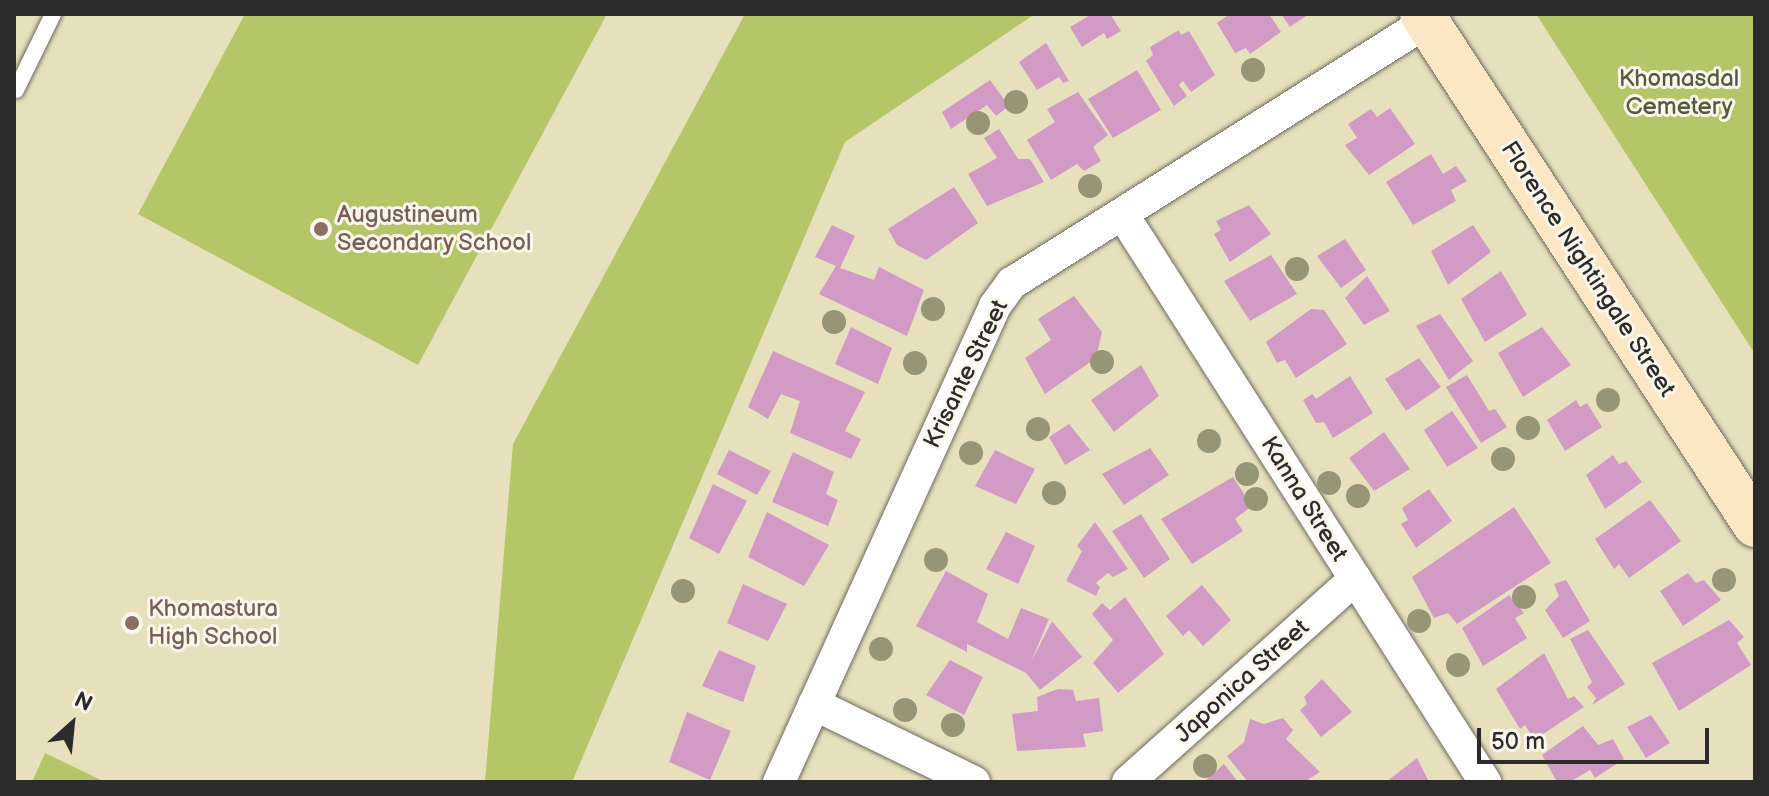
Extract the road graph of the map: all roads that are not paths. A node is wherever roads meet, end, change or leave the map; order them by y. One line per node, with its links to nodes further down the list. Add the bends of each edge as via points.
1 (53, 14): 3 (lane)
2 (1424, 18): 4 (street, Krisante Street); 5 (main road, Florence Nightingale Street)
3 (16, 90)
4 (1123, 215): 6 (street, Kanna Street); 7 (street, Krisante Street, via 1037,264 1012,283 995,306)
5 (1755, 525)
6 (1355, 579): 10 (street, Japonica Street); 11 (street, Kanna Street)
7 (814, 704): 8 (street, Krisante Street); 9 (street)
8 (779, 782)
9 (974, 782)
10 (1128, 782)
11 (1485, 782)

